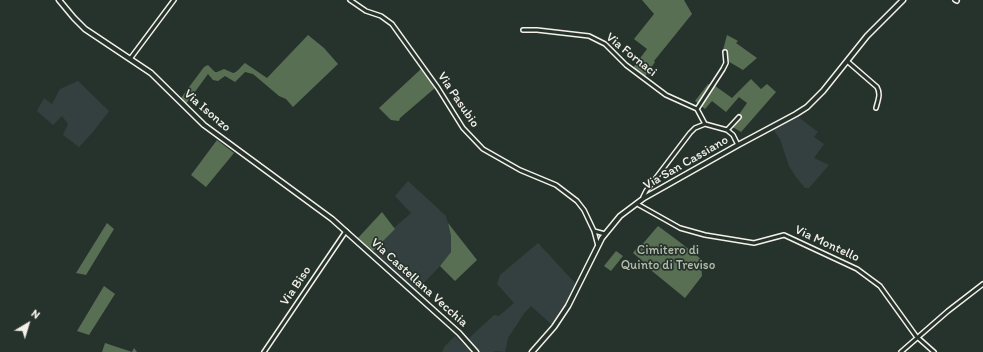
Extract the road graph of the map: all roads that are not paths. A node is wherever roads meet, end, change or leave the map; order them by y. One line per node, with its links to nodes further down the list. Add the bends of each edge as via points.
1 (59, 0): 7 (main road, Via Isonzo, via 85,30)
2 (174, 0): 7 (street)
3 (350, 0): 17 (street, Via Pasubio, via 392,24 474,141 500,160 548,180 565,191 584,210)
4 (903, 0): 8 (main road, Via San Cassiano, via 867,36)
5 (523, 30): 10 (street, Via Fornaci, via 589,36 605,44 626,65 666,96)
6 (724, 52): 10 (street, via 726,63)
7 (130, 59): 18 (main road, Via Isonzo, via 156,77 204,125)
8 (847, 61): 9 (street, via 879,90); 14 (main road, Via San Cassiano, via 807,106)
9 (876, 108)
10 (697, 109): 12 (street)
11 (739, 117): 13 (street)
12 (705, 124): 13 (street); 15 (street, via 690,133 643,195)
13 (727, 130): 14 (street)
14 (738, 145): 15 (main road, Via San Cassiano)
15 (644, 198): 16 (main road, Via San Cassiano)
16 (637, 203): 19 (main road, Via San Cassiano, via 620,216); 22 (street, Via Montello, via 680,228 754,243 784,235 858,269 880,286)
17 (594, 230): 19 (street); 20 (street, Via Pasubio)
18 (346, 232): 23 (street, Via Biso); 24 (main road, Via Castellana Vecchia, via 456,330)
19 (605, 234): 20 (main road, Via San Cassiano)
20 (598, 246): 25 (main road, Via San Cassiano, via 568,306)
21 (983, 284): 22 (street)
22 (917, 337): 26 (street); 27 (street, Via Montello)
23 (264, 352)
24 (476, 352)
25 (532, 352)
26 (901, 352)
27 (934, 352)

